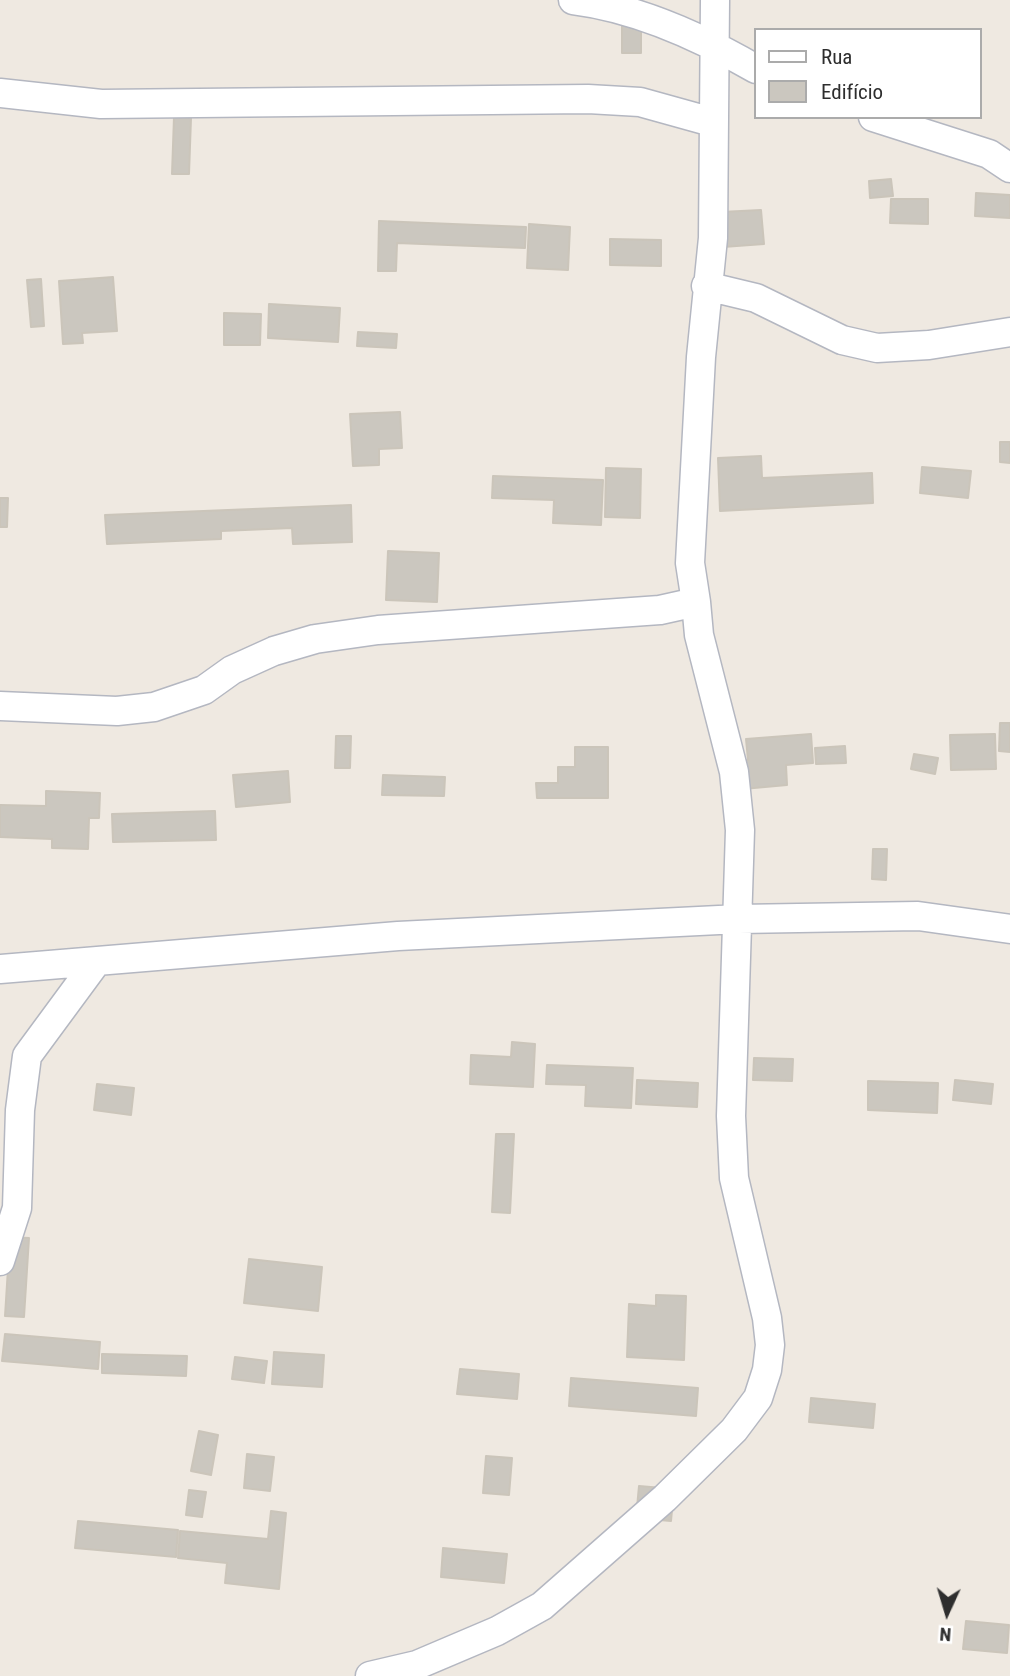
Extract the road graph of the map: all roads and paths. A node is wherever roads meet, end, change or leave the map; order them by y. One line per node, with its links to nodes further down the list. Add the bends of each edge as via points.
1 (573, 0): 3 (street, via 605,4)
2 (715, 0): 3 (street)
3 (714, 44): 4 (street); 7 (street)
4 (754, 68)
5 (0, 93): 7 (street, via 102,104 588,99 640,102)
6 (879, 119): 8 (street, via 989,154)
7 (712, 122): 9 (street, via 713,238)
8 (1010, 168)
9 (706, 286): 10 (street, via 755,298 842,340 877,348); 11 (street, via 690,563)
10 (1010, 332)
11 (696, 602): 12 (street, via 660,610 378,630 315,639 274,651 232,670 204,690 154,707 117,711); 13 (street, via 699,635 734,772 740,830)
12 (0, 706)
13 (739, 919): 14 (street, via 918,916); 15 (street, via 398,936); 18 (street, via 731,1116 734,1178 770,1345 758,1398 734,1430 665,1498 542,1606 417,1665)
14 (1010, 929)
15 (97, 961): 16 (street); 17 (street, via 27,1056 17,1208)
16 (0, 969)
17 (0, 1261)
18 (370, 1676)

